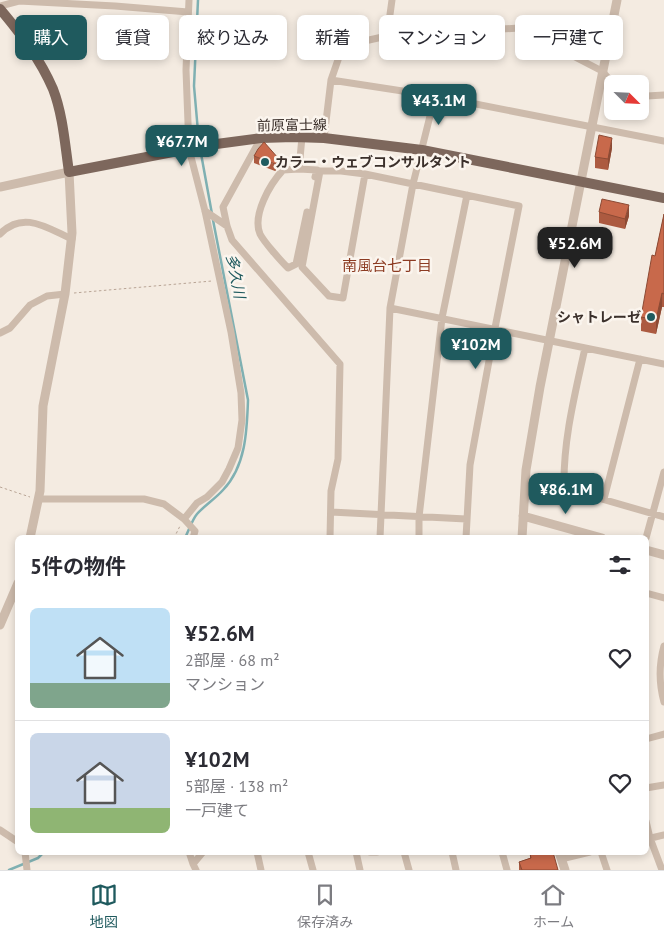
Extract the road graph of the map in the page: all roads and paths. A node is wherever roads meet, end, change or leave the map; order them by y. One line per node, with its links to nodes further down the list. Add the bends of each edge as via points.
1 (189, 0): 6 (street)
2 (392, 0): 7 (street)
3 (617, 0): 10 (street)
4 (115, 3): 5 (street, via 19,1); 6 (street)
5 (0, 8): 24 (main road, via 37,58 53,91)
6 (188, 12): 21 (street)
7 (390, 15)
8 (505, 29): 10 (street, via 519,28)
9 (379, 38): 12 (street, via 360,42 339,56)
10 (602, 71): 11 (street); 16 (street)
11 (606, 75)
12 (331, 80): 14 (street); 19 (street)
13 (664, 95): 15 (street)
14 (435, 96): 16 (street); 22 (street)
15 (649, 96)
16 (591, 126): 20 (street); 26 (street)
17 (302, 137): 18 (main road, 前原富士線); 19 (main road, 前原富士線); 23 (street)
18 (261, 138): 21 (main road, 前原富士線); 32 (street, via 223,207)
19 (324, 138): 22 (main road, 前原富士線)
20 (664, 141)
21 (189, 149): 24 (main road, 前原富士線); 31 (street)
22 (422, 150): 26 (main road, 前原富士線); 27 (street)
23 (299, 169): 23 (street, via 283,170 276,178 258,216 260,234 288,268 296,264 317,170)
24 (69, 172): 28 (street); 34 (street)
25 (365, 174): 25 (street, via 343,298 329,296 302,267 320,171); 27 (street)
26 (580, 182): 30 (main road, 前原富士線); 41 (street)
27 (413, 184): 29 (street); 37 (street)
28 (0, 187)
29 (467, 195): 38 (street); 39 (street, via 519,206)
30 (664, 198)
31 (208, 213): 32 (street); 35 (street)
32 (227, 226): 49 (street, via 232,240 340,364 338,459)
33 (0, 234): 34 (street, via 14,223 25,221)
34 (72, 239): 36 (street)
35 (220, 280): 36 (path); 56 (street, via 241,393 241,436 222,482 197,503)
36 (66, 294): 40 (street, via 47,296 30,305 10,328); 47 (street, via 43,406)
37 (390, 308): 38 (street); 50 (street)
38 (442, 318): 39 (street); 53 (street)
39 (495, 328): 41 (street); 55 (street, via 470,465)
40 (0, 333)
41 (549, 340): 42 (street); 52 (street, via 526,470)
42 (585, 348): 43 (street); 48 (street, via 564,454 564,488)
43 (640, 359): 44 (street); 48 (street)
44 (664, 364)
45 (664, 472): 51 (street)
46 (0, 487): 47 (path)
47 (39, 499): 56 (street, via 144,499 164,504); 58 (street)
48 (604, 500): 51 (street)
49 (330, 512): 50 (street); 60 (street)
50 (380, 514): 53 (street); 61 (street)
51 (653, 514): 54 (street); 66 (street)
52 (523, 516): 64 (street); 65 (street)
53 (419, 517): 55 (street); 62 (street)
54 (664, 517)
55 (466, 519): 63 (street)
56 (186, 521): 57 (street); 59 (path)
57 (194, 534)
58 (31, 535)
59 (176, 535)
60 (330, 535)
61 (380, 535)
62 (420, 535)
63 (466, 535)
64 (522, 535)
65 (591, 535)
66 (647, 535)
67 (649, 551): 68 (street)
68 (664, 554)
69 (15, 590): 72 (street)
70 (649, 594): 71 (street)
71 (664, 598)
72 (0, 625)
73 (664, 646): 74 (street, via 660,659)
74 (664, 702)
75 (664, 734): 76 (street)
76 (649, 738)
77 (664, 785): 78 (street)
78 (649, 788)
79 (0, 830): 82 (street)
80 (664, 835): 81 (street)
81 (649, 839)
82 (15, 840)
83 (649, 841): 105 (street)
84 (26, 855): 96 (street)
85 (190, 855): 95 (street)
86 (201, 855): 95 (street)
87 (258, 855): 97 (street)
88 (309, 855): 98 (street)
89 (357, 855): 99 (street)
90 (405, 855): 100 (street)
91 (453, 855): 101 (street)
92 (503, 855): 102 (street)
93 (602, 855): 104 (street)
94 (560, 856): 103 (street)
95 (194, 867)
96 (27, 870)
97 (261, 870)
98 (313, 870)
99 (360, 870)
100 (409, 870)
101 (456, 870)
102 (507, 870)
103 (564, 870)
104 (607, 870)
105 (662, 870)

